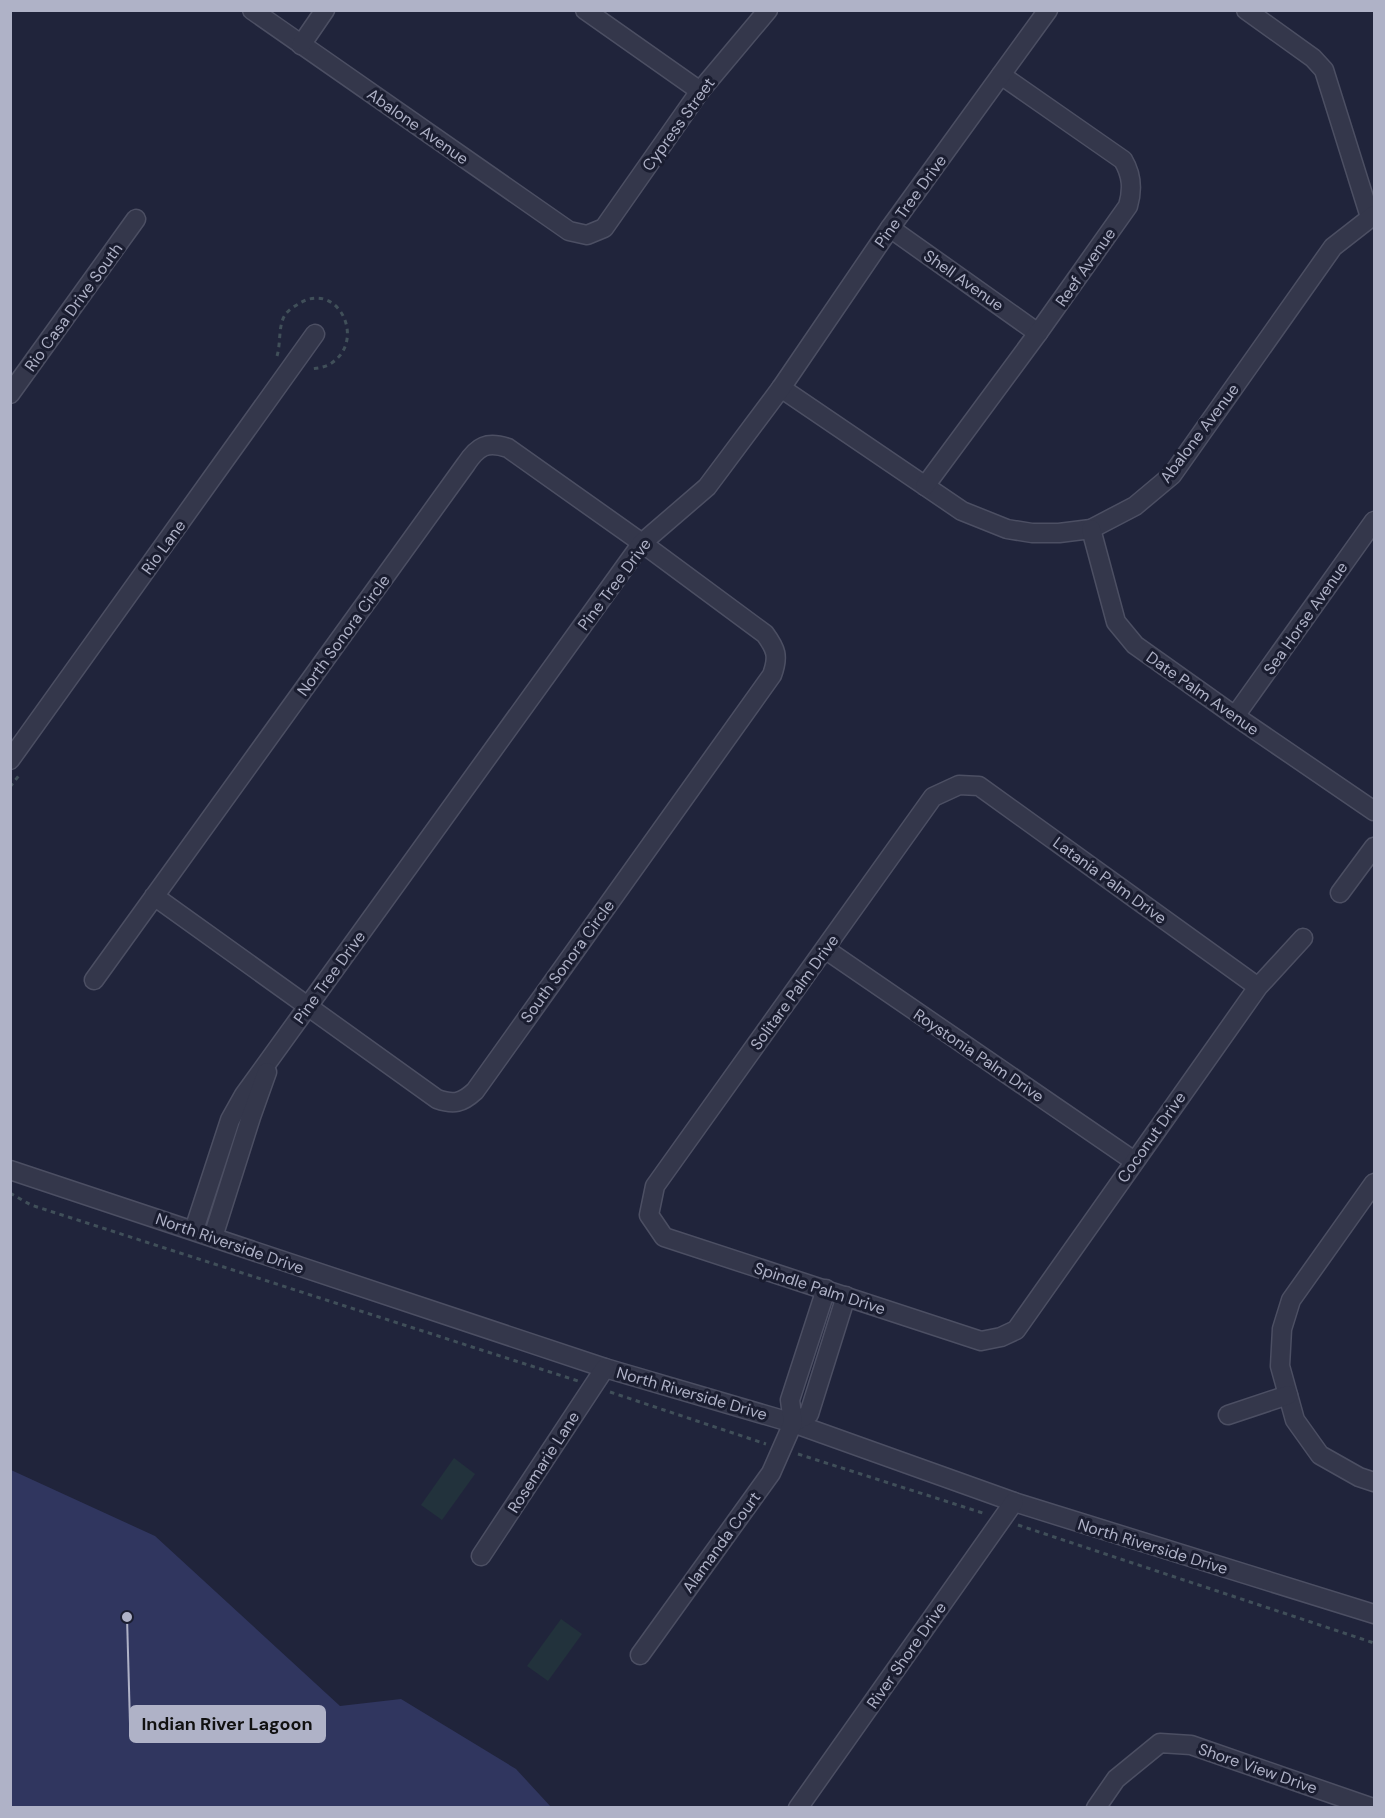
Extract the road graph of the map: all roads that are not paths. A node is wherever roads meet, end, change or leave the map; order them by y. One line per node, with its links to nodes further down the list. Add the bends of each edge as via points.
1 (252, 10): 7 (street, Abalone Avenue)
2 (325, 10): 7 (street)
3 (585, 10): 9 (street)
4 (768, 10): 9 (street, Cypress Street)
5 (1048, 10): 8 (street, Pine Tree Drive)
6 (1246, 10): 10 (street, via 1324,70)
7 (301, 45): 13 (street, Abalone Avenue, via 569,231)
8 (1001, 75): 12 (street, Pine Tree Drive); 14 (street, Reef Avenue, via 1123,160 1131,178 1128,206)
9 (700, 91): 13 (street, Cypress Street, via 604,228)
10 (1372, 216): 20 (street, Abalone Avenue, via 1333,247 1172,475 1135,506)
11 (136, 219): 17 (street, Rio Casa Drive South)
12 (890, 228): 14 (street, Shell Avenue); 16 (street, Pine Tree Drive)
13 (587, 235)
14 (1038, 333): 18 (street, Reef Avenue)
15 (315, 334): 23 (street, Rio Lane)
16 (781, 388): 18 (street, Abalone Avenue); 21 (street, Pine Tree Drive, via 707,488)
17 (10, 394)
18 (925, 486): 20 (street, Abalone Avenue, via 962,511 1007,528 1059,533)
19 (1374, 521): 22 (street, Sea Horse Avenue)
20 (1091, 529): 22 (street, Date Palm Avenue, via 1116,622 1135,645)
21 (642, 543): 28 (street, North Sonora Circle, via 508,448 484,446 474,452); 33 (street, Pine Tree Drive); 33 (street, South Sonora Circle, via 765,634 775,647 776,663 772,675 475,1090 459,1102 437,1099)
22 (1235, 716): 25 (street, Date Palm Avenue)
23 (10, 760)
24 (958, 785): 30 (street, Solitare Palm Drive, via 933,796); 32 (street, Latania Palm Drive, via 979,786)
25 (1374, 811)
26 (1374, 847): 27 (street)
27 (1340, 894)
28 (154, 896): 31 (street, North Sonora Circle); 33 (street, South Sonora Circle)
29 (1303, 938): 32 (street, Coconut Drive)
30 (825, 949): 35 (street, Roystonia Palm Drive); 38 (street, Solitare Palm Drive, via 655,1186)
31 (94, 980)
32 (1258, 987): 35 (street, Coconut Drive)
33 (308, 1007): 34 (street, Pine Tree Drive)
34 (276, 1051): 39 (street, Pine Tree Drive, via 230,1120); 40 (street, Pine Tree Drive)
35 (1134, 1161): 43 (street, Coconut Drive, via 1016,1330)
36 (10, 1170): 39 (street, North Riverside Drive)
37 (1374, 1183): 45 (street, via 1291,1300 1282,1329 1280,1366)
38 (649, 1215): 41 (street, Spindle Palm Drive, via 664,1237)
39 (194, 1230): 40 (street, North Riverside Drive)
40 (213, 1237): 44 (street, North Riverside Drive)
41 (826, 1289): 42 (street, Spindle Palm Drive); 47 (street, via 790,1400)
42 (846, 1296): 43 (street, Spindle Palm Drive, via 981,1341); 47 (street, via 809,1414)
43 (1001, 1337)
44 (605, 1368): 47 (street, North Riverside Drive); 50 (street, Rosemarie Lane)
45 (1288, 1395): 46 (street); 48 (street, via 1295,1420 1320,1455)
46 (1228, 1415)
47 (793, 1423): 49 (street, North Riverside Drive); 52 (street, Alamanda Court, via 771,1473)
48 (1374, 1482)
49 (1014, 1502): 51 (street, North Riverside Drive); 54 (street, River Shore Drive)
50 (481, 1556)
51 (1374, 1614)
52 (640, 1655)
53 (1347, 1804): 55 (street, Shore View Drive, via 1191,1745 1160,1743 1116,1779); 56 (street, Shore View Drive)
54 (798, 1808)
55 (1096, 1808)
56 (1373, 1808)

